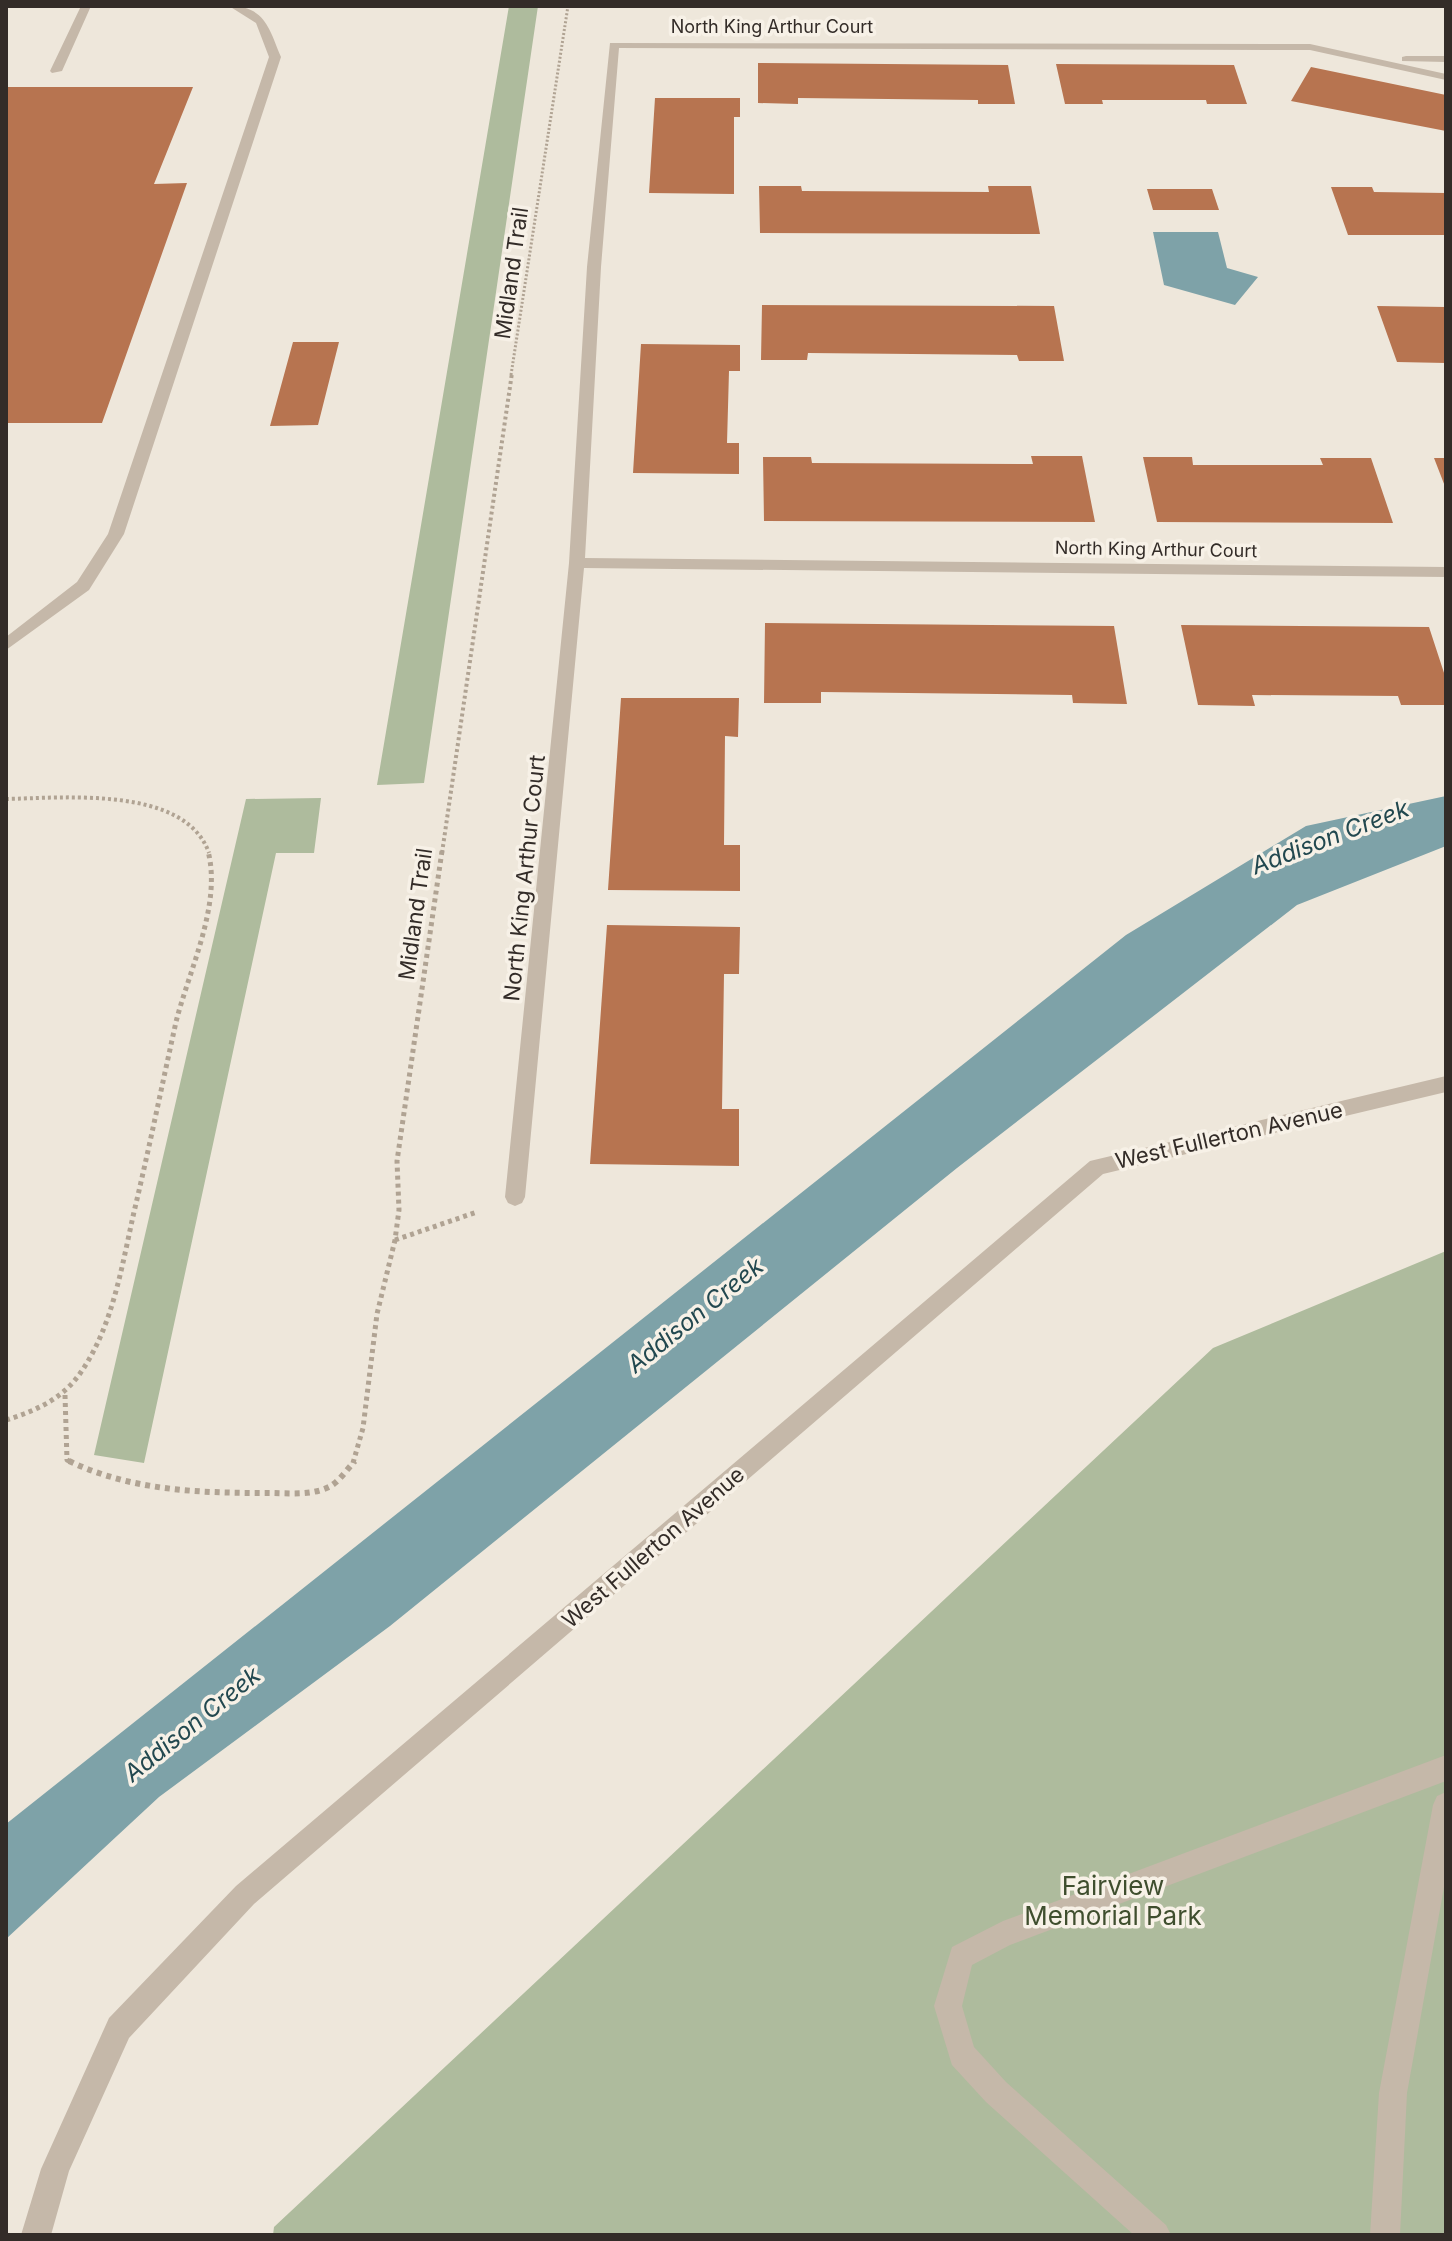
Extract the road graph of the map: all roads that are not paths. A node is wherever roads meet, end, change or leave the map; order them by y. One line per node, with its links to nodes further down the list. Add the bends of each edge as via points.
1 (86, 6): 5 (street)
2 (234, 6): 9 (street, via 261,21 275,57 116,534 83,586)
3 (1367, 59): 4 (street); 6 (street, North King Arthur Court); 7 (street, North King Arthur Court, via 1310,47 614,45 594,267)
4 (1446, 59)
5 (56, 71)
6 (1446, 77)
7 (577, 563): 8 (street, North King Arthur Court); 11 (street, North King Arthur Court)
8 (1446, 572)
9 (6, 645)
10 (1446, 1084): 14 (street, West Fullerton Avenue, via 1097,1167 245,1895 119,2028 55,2169)
11 (515, 1197)
12 (1446, 1768): 15 (street, via 1003,1934 961,1956 948,2006 962,2055)
13 (1446, 1805): 16 (street, via 1393,2093)
14 (36, 2235)
15 (1156, 2235)
16 (1385, 2235)

